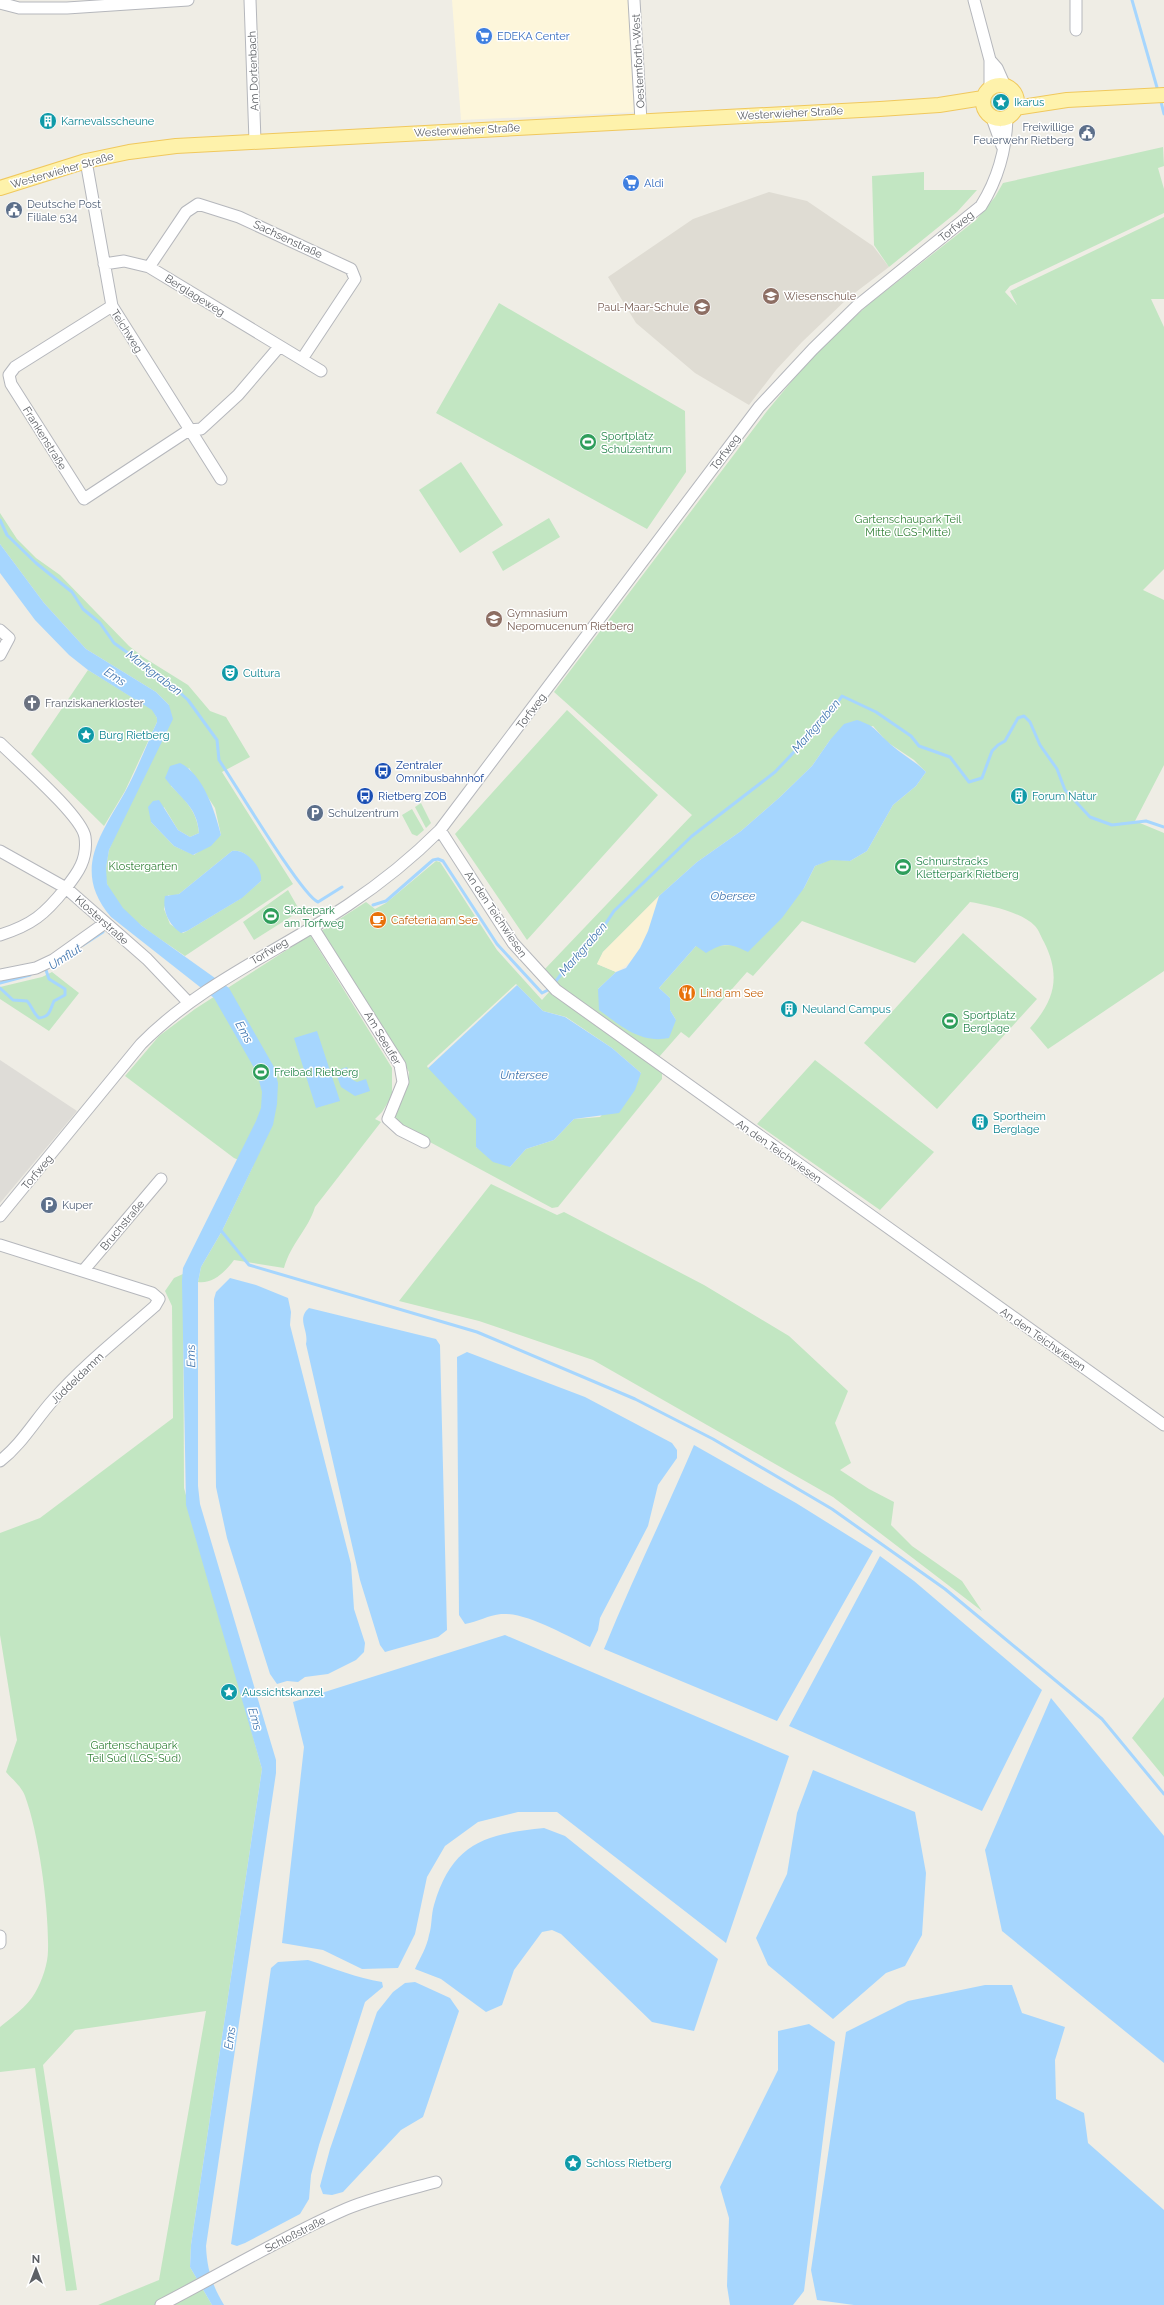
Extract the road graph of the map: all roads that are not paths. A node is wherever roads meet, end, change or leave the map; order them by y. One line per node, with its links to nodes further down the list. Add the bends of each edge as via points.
1 (188, 0): 6 (street, via 67,8 19,8)
2 (250, 0): 15 (street, Am Dortenbach)
3 (634, 0): 14 (street, Oesternforth-West)
4 (974, 0): 8 (street)
5 (1076, 0): 7 (street)
6 (0, 3)
7 (1076, 30)
8 (990, 60): 9 (street); 12 (street)
9 (1010, 90): 11 (main road); 12 (main road, via 997,86); 13 (main road)
10 (1159, 95): 11 (main road)
11 (1067, 100): 13 (main road)
12 (987, 104): 13 (main road); 14 (main road, Westerwieher Straße); 16 (street)
13 (1011, 113): 16 (street, Torfweg)
14 (641, 121): 15 (main road, Westerwieher Straße)
15 (256, 141): 17 (main road, Westerwieher Straße, via 176,146)
16 (1003, 150): 30 (street, Torfweg, via 994,186 981,206 857,306 759,407)
17 (86, 161): 18 (main road, Westerwieher Straße); 19 (street, Teichweg)
18 (0, 188)
19 (104, 264): 20 (street, Berglageweg, via 124,261); 21 (street, Teichweg)
20 (149, 267): 22 (street, Berglageweg); 23 (street, Sachsenstraße, via 186,212 198,204 240,217 351,269 354,279)
21 (112, 306): 25 (street, Teichweg); 25 (street, Frankenstraße, via 15,368 8,375 11,384 84,499)
22 (279, 346): 23 (street, Berglageweg); 25 (street, via 238,395 201,429)
23 (302, 359): 24 (street, Berglageweg)
24 (321, 371)
25 (189, 430): 26 (street, Teichweg)
26 (221, 479)
27 (0, 630): 28 (street, via 9,638)
28 (0, 655)
29 (0, 743): 32 (street, Klosterstraße, via 70,812 85,836 85,855 79,872)
30 (440, 830): 34 (street, Torfweg, via 417,854 387,878); 43 (street, An den Teichwiesen, via 513,943 556,990)
31 (0, 850): 32 (street)
32 (66, 888): 33 (street, Klosterstraße); 35 (street, via 47,912 30,923)
33 (105, 923): 36 (street, via 53,960 36,968); 37 (street, Klosterstraße, via 147,959)
34 (312, 926): 37 (street, Torfweg, via 199,996); 38 (street, Am Seeufer, via 400,1065 404,1082 388,1119 400,1130)
35 (0, 935)
36 (0, 975)
37 (186, 999): 40 (street, Torfweg, via 141,1044)
38 (424, 1142)
39 (160, 1179): 42 (street, Bruchstraße)
40 (0, 1216)
41 (0, 1245): 42 (street)
42 (83, 1271): 44 (street, Jüddeldamm, via 152,1293 159,1299 155,1306 53,1400 23,1439)
43 (1164, 1425)
44 (0, 1461)
45 (0, 1936): 46 (street)
46 (0, 1942)
47 (436, 2182): 48 (street, Schloßstraße, via 384,2195 346,2209)
48 (161, 2305)

